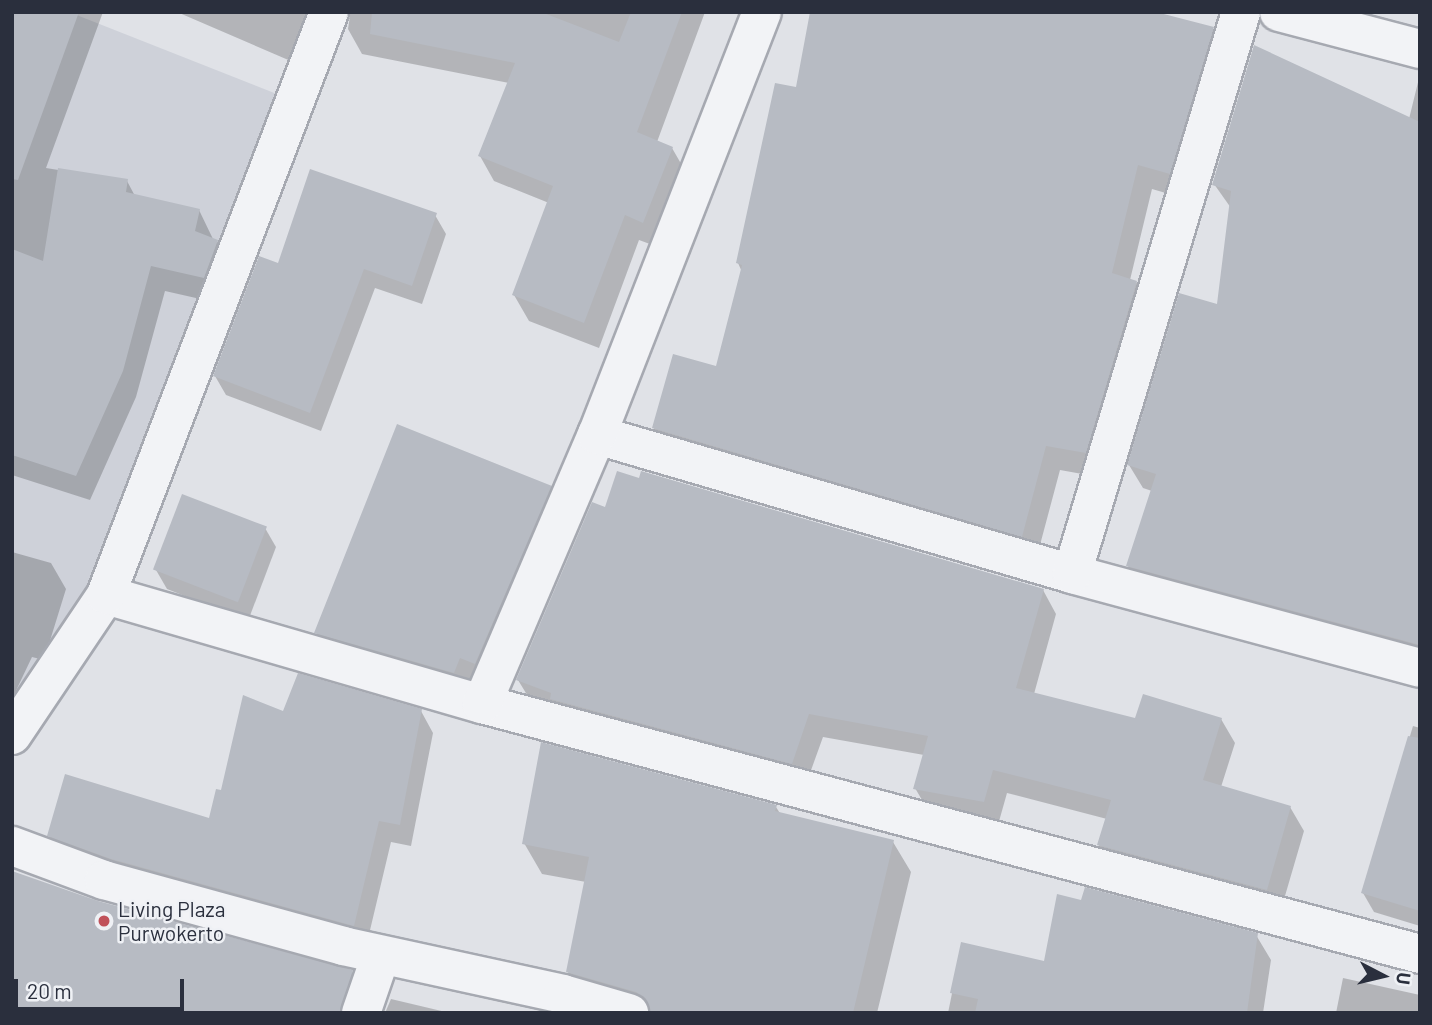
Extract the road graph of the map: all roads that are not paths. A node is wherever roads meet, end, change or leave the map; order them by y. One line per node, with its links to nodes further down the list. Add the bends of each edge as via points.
1 (329, 12): 8 (street)
2 (762, 12): 6 (street)
3 (1241, 12): 7 (street)
4 (1279, 12): 5 (street)
5 (1420, 49)
6 (597, 435): 7 (street); 10 (street)
7 (1072, 574): 9 (street)
8 (106, 595): 10 (street); 11 (street)
9 (1420, 668)
10 (482, 704): 13 (street)
11 (12, 735)
12 (12, 846): 14 (street, via 104,880)
13 (1420, 954)
14 (381, 955): 15 (street); 16 (street)
15 (361, 1013)
16 (629, 1013)

